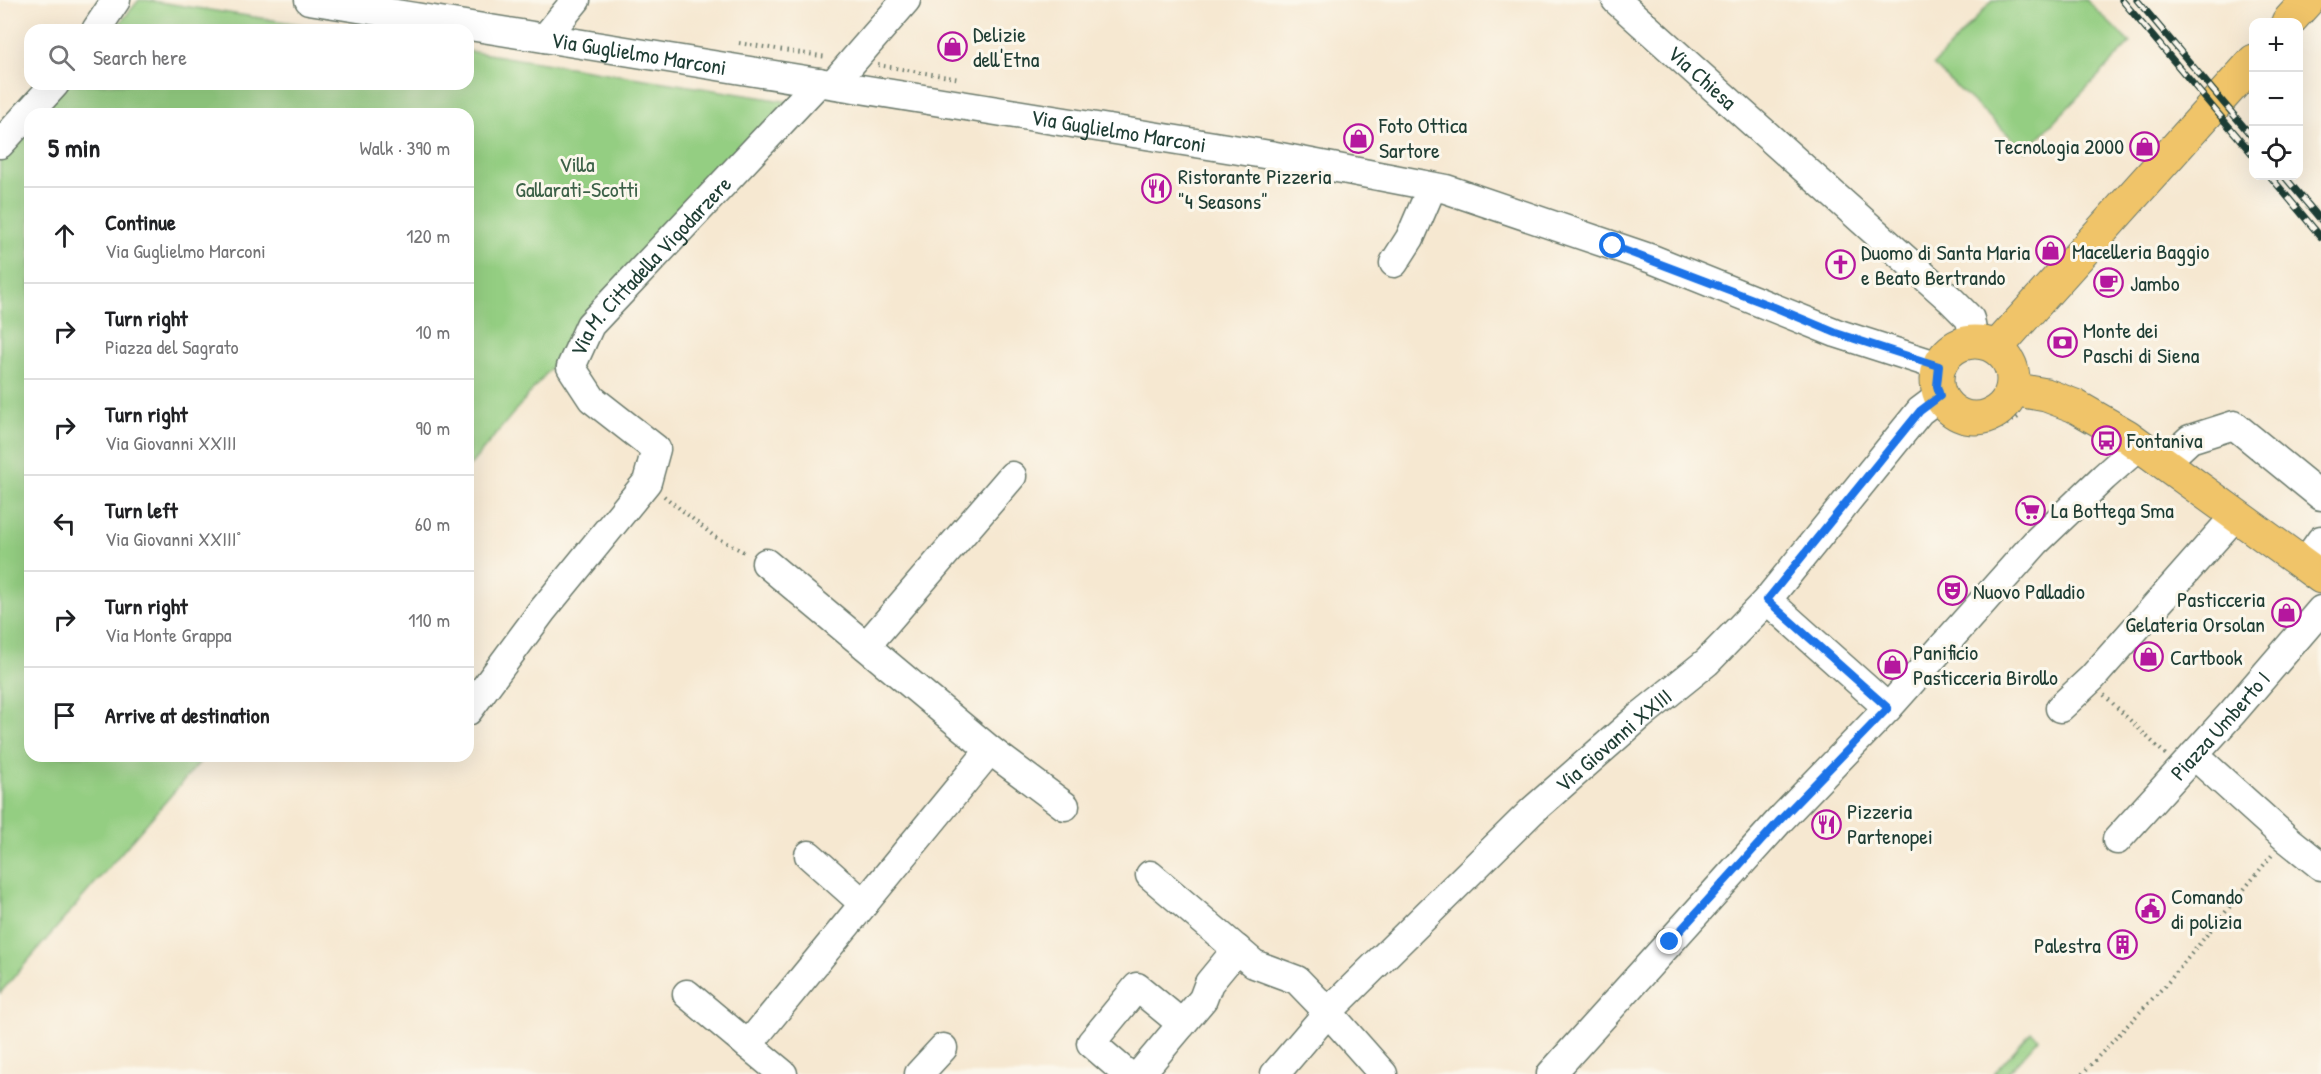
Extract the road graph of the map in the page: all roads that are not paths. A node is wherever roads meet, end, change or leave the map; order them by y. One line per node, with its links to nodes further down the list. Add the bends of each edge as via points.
1 (116, 0): 8 (street)
2 (309, 0): 9 (street, Via Guglielmo Marconi)
3 (576, 0): 11 (street)
4 (906, 0): 13 (street)
5 (1616, 0): 20 (street, Via Chiesa, via 1970,319)
6 (2308, 0): 7 (main road)
7 (2292, 18)
8 (100, 24)
9 (458, 24)
10 (474, 27): 11 (street, Via Guglielmo Marconi)
11 (545, 38): 13 (street, Via Guglielmo Marconi)
12 (2249, 65): 20 (main road)
13 (826, 82): 18 (street, Via Guglielmo Marconi); 32 (street, Via M. Cittadella Vigodarzere, via 590,325 570,367 592,399 656,448 647,483 542,610)
14 (50, 90): 15 (street)
15 (33, 108)
16 (24, 118): 17 (street)
17 (0, 144)
18 (1432, 187): 19 (street, via 1410,238); 21 (street, Via Guglielmo Marconi, via 1633,252 1836,333)
19 (1394, 263)
20 (1985, 345): 21 (main road, via 1953,349); 22 (main road, via 2004,356 2013,378)
21 (1940, 381): 22 (main road, via 1947,406 1967,418 1979,418 2000,409); 29 (street, Via Giovanni XXIII)
22 (2012, 389): 23 (main road, via 2046,395 2075,406)
23 (2152, 454): 25 (street, via 2234,425); 26 (main road); 33 (street, via 2104,477 2036,542)
24 (1012, 477): 31 (street)
25 (2321, 496)
26 (2235, 516): 27 (main road); 34 (street, via 2092,678)
27 (2315, 560)
28 (766, 562): 31 (street)
29 (1767, 600): 33 (street); 45 (street, Via Giovanni XXIII, via 1707,662 1532,811)
30 (2321, 610): 36 (street, Piazza Umberto I)
31 (866, 646): 35 (street)
32 (474, 703)
33 (1888, 708): 55 (street, via 1780,820)
34 (2060, 708)
35 (990, 750): 37 (street); 42 (street)
36 (2193, 755): 38 (street, Piazza Umberto I); 40 (street)
37 (1065, 806)
38 (2116, 840)
39 (809, 855): 42 (street)
40 (2321, 866)
41 (1150, 875): 43 (street)
42 (864, 903): 47 (street)
43 (1237, 949): 45 (street, via 1254,964 1297,980); 46 (street)
44 (687, 994): 47 (street)
45 (1328, 1012): 53 (street, Via Giovanni XXIII); 54 (street)
46 (1182, 1024): 51 (street, via 1137,987 1091,1043); 52 (street)
47 (748, 1045): 49 (street)
48 (943, 1048): 50 (street)
49 (783, 1074)
50 (920, 1074)
51 (1127, 1074)
52 (1140, 1074)
53 (1275, 1074)
54 (1383, 1074)
55 (1551, 1074)

